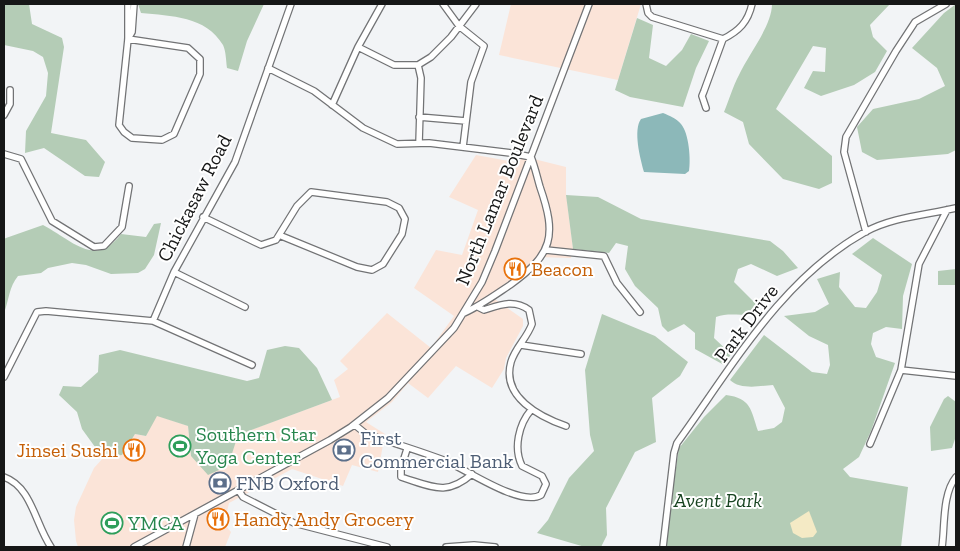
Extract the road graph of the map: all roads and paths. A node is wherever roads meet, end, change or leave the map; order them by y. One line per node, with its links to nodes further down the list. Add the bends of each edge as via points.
1 (128, 4): 12 (street)
2 (134, 4): 12 (street, via 132,32)
3 (291, 4): 16 (street, Chickasaw Road)
4 (382, 4): 14 (street)
5 (443, 4): 11 (street)
6 (476, 4): 11 (street)
7 (589, 4): 26 (street, North Lamar Boulevard)
8 (646, 4): 13 (street, via 652,17)
9 (752, 4): 13 (street, via 742,27)
10 (946, 4): 31 (street, via 915,22 846,137 844,152)
11 (459, 26): 15 (street, via 431,57); 22 (street, via 484,46 471,82)
12 (128, 39): 12 (street, via 119,124 132,138 169,138 178,129 200,74 200,59 188,48)
13 (723, 40): 19 (street, via 702,96)
14 (358, 47): 15 (street, via 394,65); 18 (street)
15 (418, 65): 21 (street, via 421,78)
16 (268, 68): 18 (street, via 295,80); 30 (street, Chickasaw Road, via 235,162)
17 (10, 90): 20 (street, via 10,104)
18 (332, 105): 23 (street, via 362,128 388,140)
19 (706, 108)
20 (4, 115)
21 (419, 117): 22 (street); 23 (street)
22 (466, 121): 24 (street)
23 (419, 143): 24 (street)
24 (463, 147): 26 (street)
25 (4, 154): 27 (street, via 21,159 56,224 94,248 104,246 122,228)
26 (531, 158): 33 (street, via 550,219); 38 (street, North Lamar Boulevard, via 482,282)
27 (129, 186)
28 (956, 208): 29 (street, Park Drive)
29 (947, 210): 31 (street, Park Drive, via 892,222); 43 (street, via 919,264)
30 (203, 217): 32 (street, via 261,245 270,243); 34 (street, Chickasaw Road)
31 (866, 232): 64 (street, Park Drive, via 815,267 791,289 678,443)
32 (279, 235): 32 (street, via 372,270 383,264 402,234 405,219 399,208 387,202 311,192 303,197)
33 (546, 250): 36 (street, via 527,271); 37 (street, via 604,256 617,282)
34 (174, 272): 35 (street); 39 (street, Chickasaw Road)
35 (245, 307)
36 (478, 307): 38 (street); 40 (street, via 484,310 501,304 514,304 529,310 532,324)
37 (640, 312)
38 (464, 313): 47 (street, North Lamar Boulevard, via 404,382)
39 (153, 321): 42 (street); 44 (street, via 40,311)
40 (521, 345): 41 (street); 46 (street, via 511,363 511,377 514,390)
41 (581, 354)
42 (252, 366)
43 (901, 370): 45 (street); 49 (street)
44 (4, 376)
45 (956, 376)
46 (531, 410): 48 (street); 51 (street, via 520,429 519,458 524,469 544,479 545,488 541,495 531,498 511,492)
47 (354, 425): 50 (street, via 360,431); 54 (street, North Lamar Boulevard)
48 (566, 426)
49 (870, 444)
50 (407, 449): 51 (street, via 443,460); 51 (street, via 401,468 404,478 447,487 456,486)
51 (472, 474)
52 (4, 477): 57 (street, via 20,486)
53 (956, 477): 65 (street, via 947,504)
54 (239, 491): 55 (street, North Lamar Boulevard); 56 (street, via 243,497 294,523)
55 (196, 514): 58 (street, North Lamar Boulevard); 59 (street)
56 (367, 545): 60 (street)
57 (51, 547)
58 (134, 547)
59 (186, 547)
60 (388, 547)
61 (446, 547): 62 (street)
62 (457, 547): 63 (street)
63 (495, 547)
64 (662, 547)
65 (942, 547)

